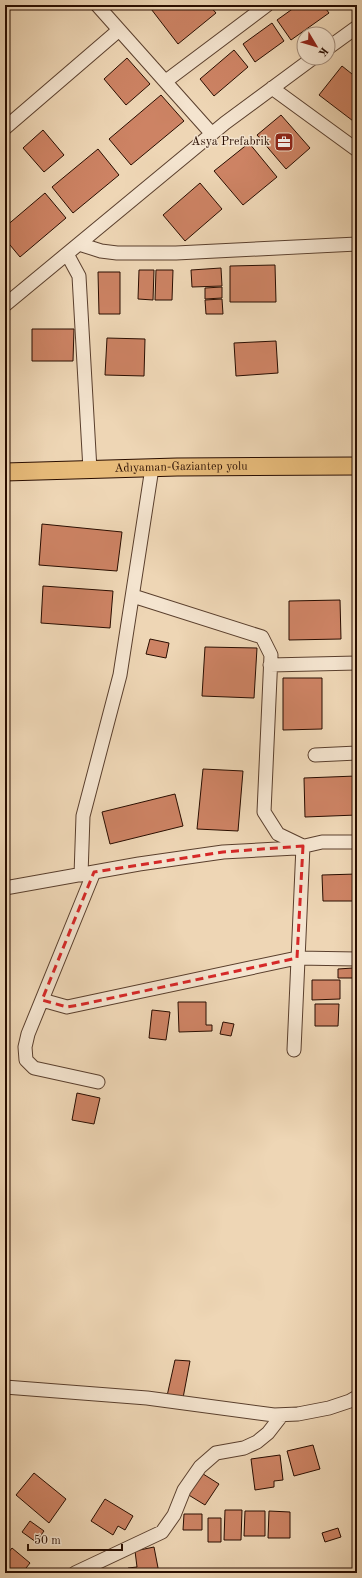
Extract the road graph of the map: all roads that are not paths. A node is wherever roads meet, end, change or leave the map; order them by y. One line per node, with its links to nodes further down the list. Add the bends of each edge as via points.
1 (97, 5): 4 (street)
2 (267, 5): 7 (street)
3 (357, 27): 5 (street)
4 (119, 30): 7 (street); 9 (street)
5 (336, 42)
6 (302, 66): 8 (street)
7 (166, 82): 10 (street)
8 (272, 88): 10 (street); 11 (street)
9 (5, 128)
10 (212, 134): 12 (street)
11 (357, 150)
12 (80, 244): 13 (street, via 117,253 176,253); 14 (street)
13 (357, 244)
14 (67, 254): 15 (street); 18 (street, via 79,276)
15 (5, 305)
16 (357, 466): 17 (main road, Adıyaman-Gaziantep yolu)
17 (152, 468): 18 (main road, Adıyaman-Gaziantep yolu); 20 (street)
18 (90, 470): 19 (main road, Adıyaman-Gaziantep yolu)
19 (5, 472)
20 (133, 596): 22 (street, via 262,637 271,655); 27 (street, via 120,675 83,816)
21 (357, 663): 22 (street)
22 (270, 665): 26 (street, via 264,812 278,834)
23 (357, 753): 24 (street)
24 (316, 755)
25 (357, 842): 26 (street, via 322,842)
26 (303, 846): 27 (street, via 223,852); 29 (street)
27 (87, 874): 28 (street); 31 (street)
28 (5, 888)
29 (297, 958): 30 (street); 31 (street, via 68,1007); 32 (street)
30 (357, 959)
31 (42, 1000): 33 (street, via 28,1034 26,1060 34,1068)
32 (294, 1050)
33 (98, 1082)
34 (5, 1387): 36 (street, via 147,1398)
35 (357, 1397): 36 (street, via 329,1408)
36 (282, 1415): 37 (street, via 258,1442 244,1448 216,1453 200,1467 184,1490 174,1515 162,1532)
37 (75, 1573)

